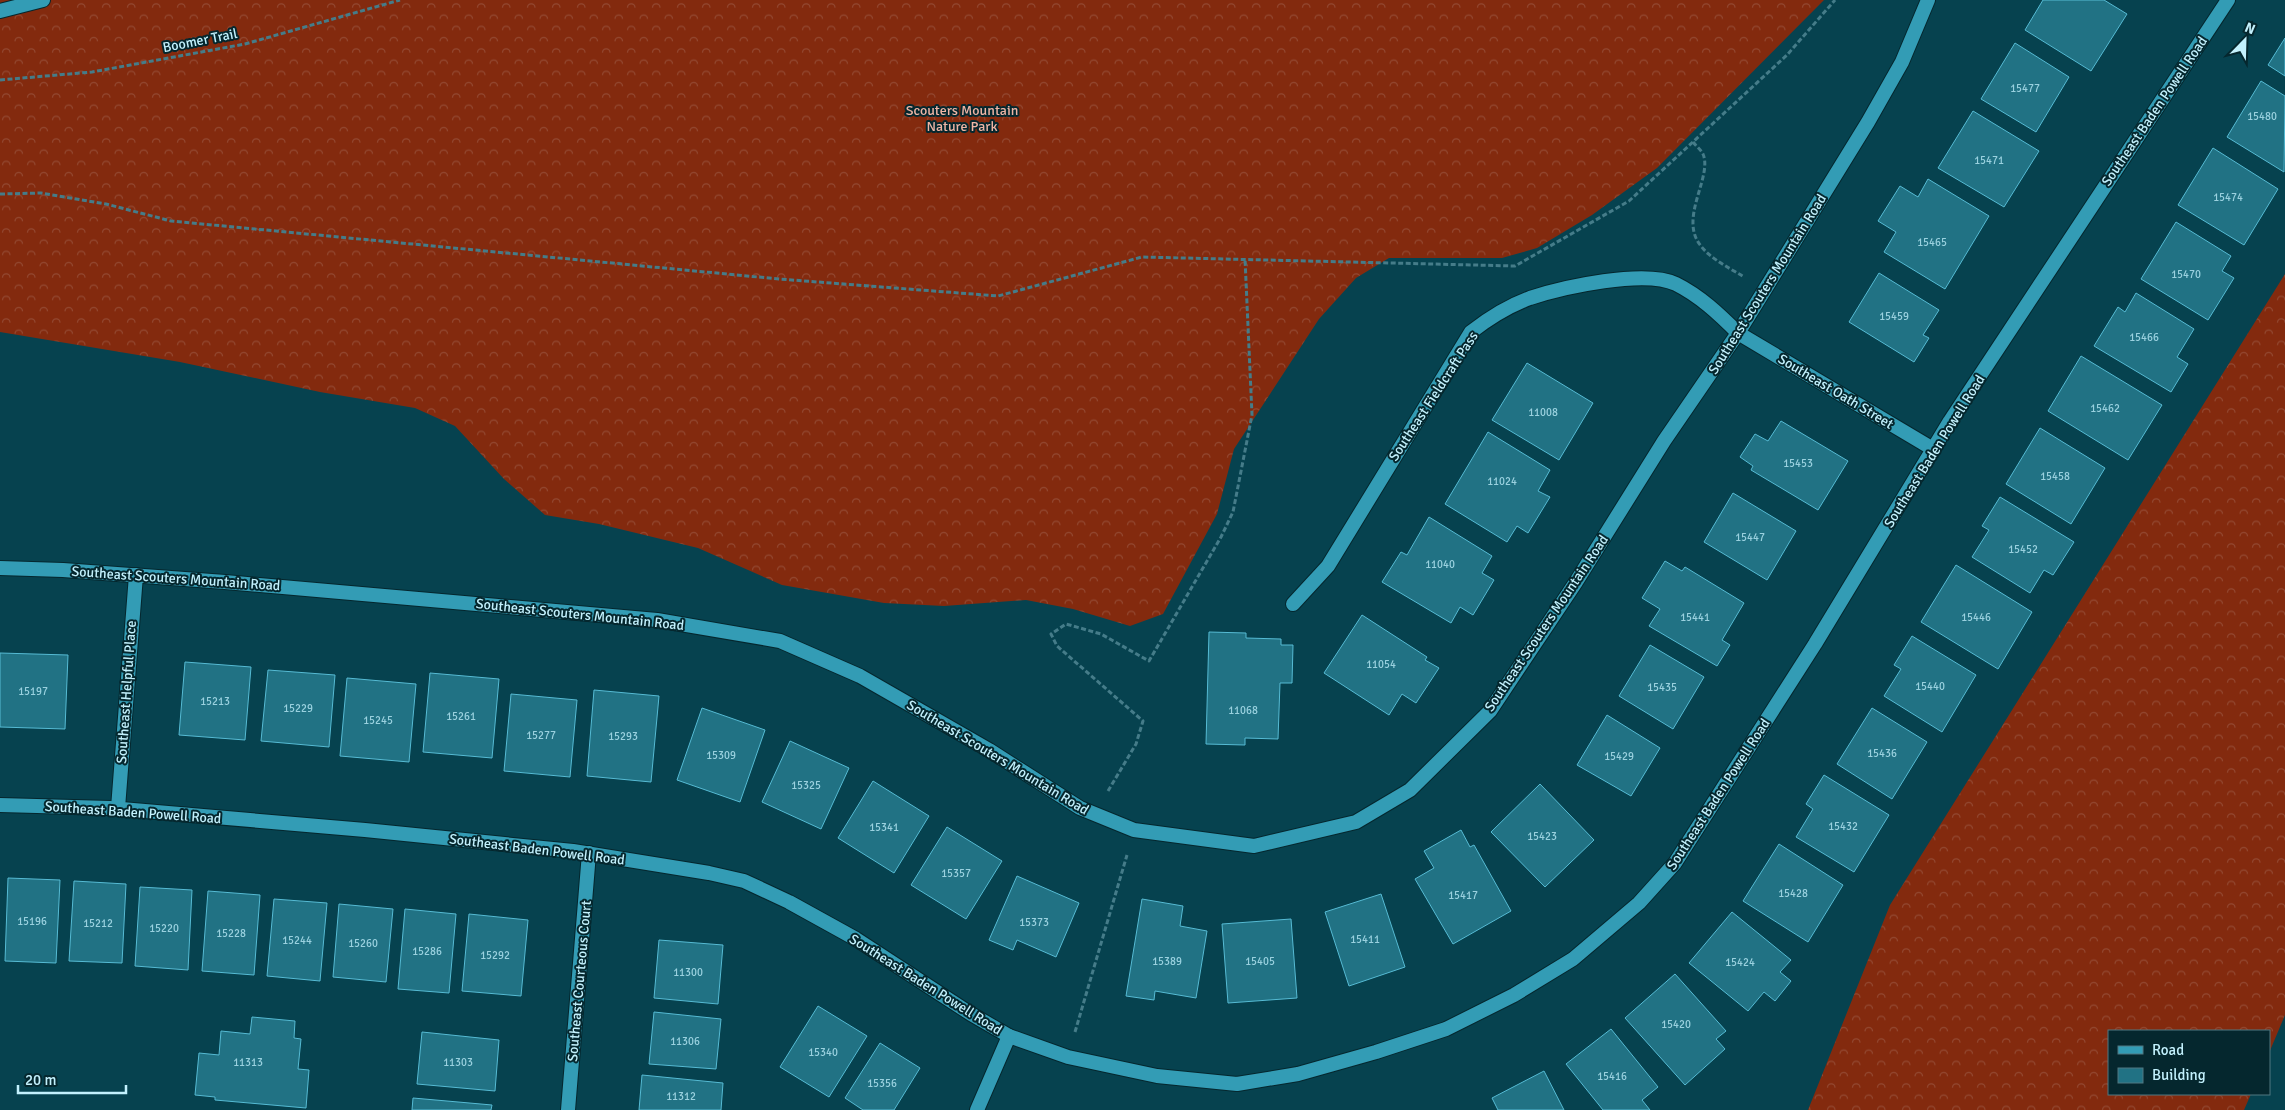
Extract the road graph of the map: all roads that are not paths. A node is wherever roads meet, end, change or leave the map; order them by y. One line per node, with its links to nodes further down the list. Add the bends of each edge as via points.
1 (43, 0): 4 (street)
2 (1928, 0): 5 (street, Southeast Scouters Mountain Road, via 1902,62 1868,122)
3 (2228, 0): 6 (street, Southeast Baden Powell Road)
4 (0, 11)
5 (1738, 333): 6 (street, Southeast Oath Street); 8 (street, Southeast Scouters Mountain Road, via 1664,441 1490,711 1410,790 1356,822 1254,846 1134,830 1080,808 990,750 860,676 780,641 657,620); 9 (street, Southeast Fieldcraft Pass, via 1708,304 1675,283 1652,278 1626,278 1530,298 1489,317 1471,332 1328,566)
6 (1934, 449): 13 (street, Southeast Baden Powell Road, via 1676,863 1639,903 1573,958 1514,995 1446,1029 1298,1074 1237,1084 1157,1076 1068,1057)
7 (0, 568): 8 (street, Southeast Scouters Mountain Road)
8 (136, 575): 11 (street, Southeast Helpful Place)
9 (1293, 604)
10 (0, 805): 11 (street, Southeast Baden Powell Road)
11 (118, 808): 12 (street, Southeast Baden Powell Road)
12 (589, 853): 13 (street, Southeast Baden Powell Road, via 744,881 856,940); 14 (street, Southeast Courteous Court)
13 (1009, 1036): 15 (street)
14 (568, 1110)
15 (977, 1110)

